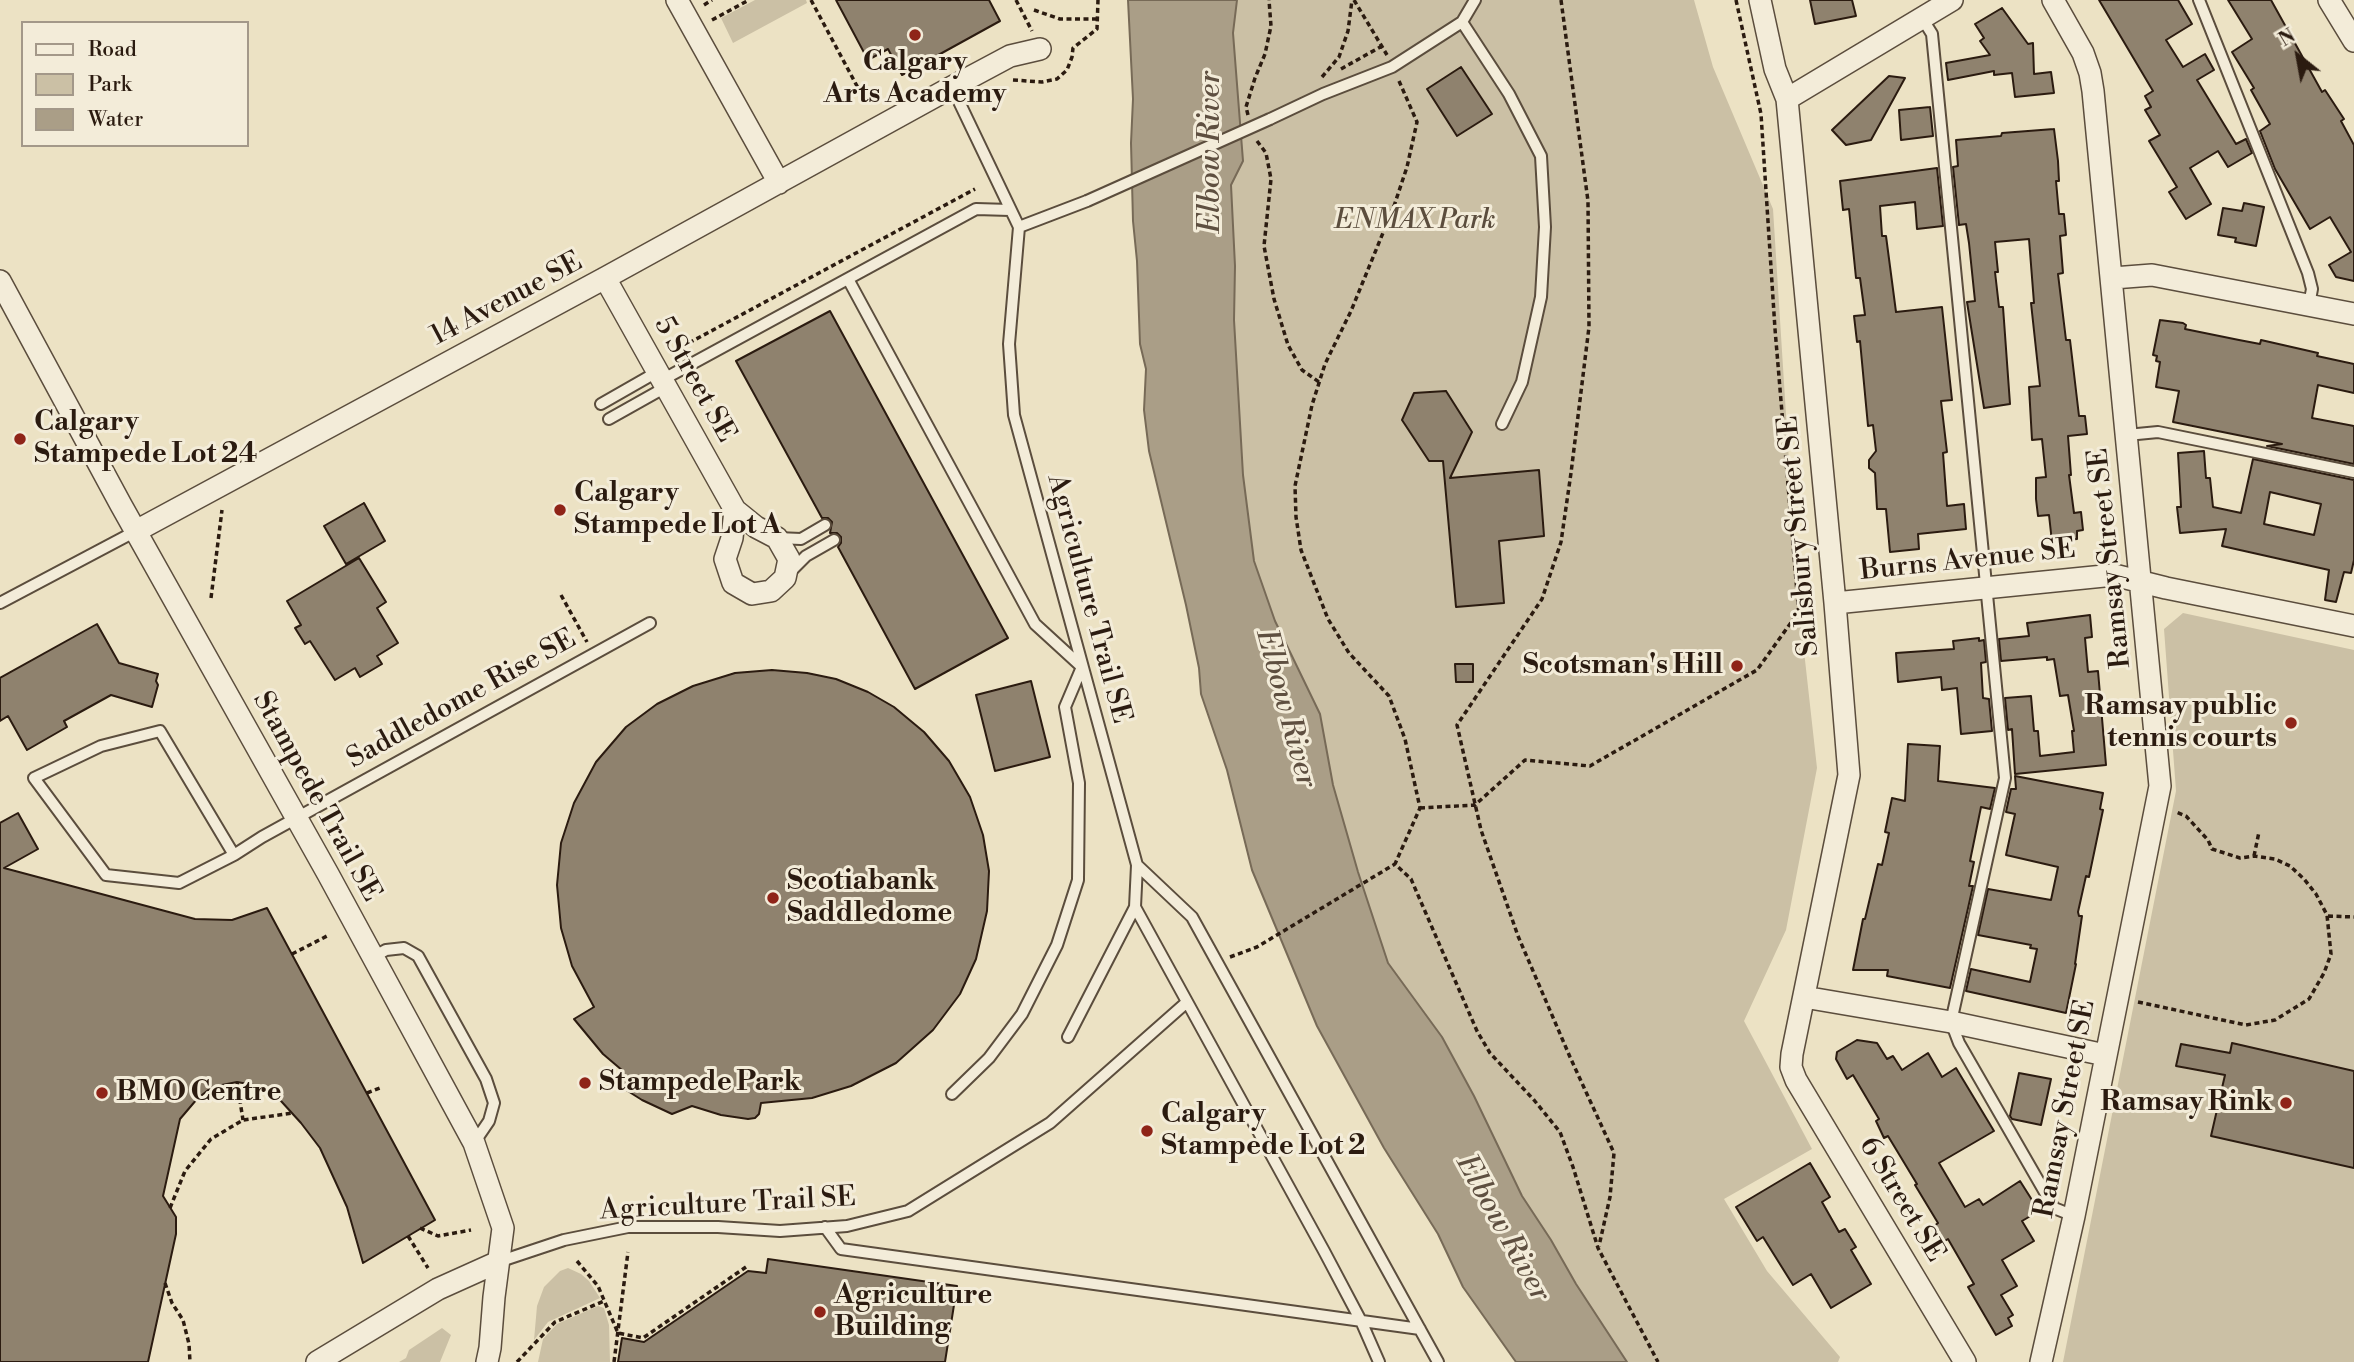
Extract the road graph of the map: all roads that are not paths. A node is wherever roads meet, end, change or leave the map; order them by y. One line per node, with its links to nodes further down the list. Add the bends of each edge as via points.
1 (677, 0): 14 (street)
2 (1475, 0): 9 (lane)
3 (1760, 0): 13 (street, Salisbury Street SE)
4 (1952, 0): 8 (street)
5 (2053, 0): 18 (street, Ramsay Street SE, via 2091,73)
6 (2199, 0): 21 (lane, via 2308,273)
7 (2329, 0): 10 (street)
8 (1922, 18): 13 (street); 36 (lane, via 1932,34)
9 (1462, 22): 16 (lane, bridge, via 1392,67); 26 (lane, via 1509,94 1541,156 1545,227 1541,297 1522,382)
10 (2354, 41)
11 (1040, 49): 12 (street, 14 Avenue SE, via 1010,57)
12 (952, 87): 14 (street, 14 Avenue SE); 15 (lane)
13 (1787, 100): 38 (street, Salisbury Street SE)
14 (779, 183): 17 (street, 14 Avenue SE)
15 (1010, 210): 16 (lane); 19 (lane, via 976,209)
16 (1019, 227): 41 (lane, Agriculture Trail SE, via 1009,344 1014,415)
17 (605, 278): 23 (street, 5 Street SE); 31 (street, 14 Avenue SE)
18 (2113, 278): 21 (street, via 2152,275); 27 (street, Ramsay Street SE)
19 (848, 279): 23 (lane); 41 (lane, via 1035,624)
20 (0, 281): 31 (street, Stampede Trail SE)
21 (2309, 305): 22 (street)
22 (2354, 314)
23 (661, 380): 24 (lane); 25 (lane); 29 (street, 5 Street SE)
24 (601, 404)
25 (609, 419)
26 (1502, 424)
27 (2127, 435): 28 (lane, via 2158,432); 35 (street, Ramsay Street SE)
28 (2354, 472)
29 (734, 510): 32 (street, 5 Street SE); 34 (street, via 725,559 733,583 752,594 771,591)
30 (825, 525): 32 (lane, via 801,539)
31 (136, 531): 37 (lane, 14 Avenue SE); 42 (street, Stampede Trail SE)
32 (777, 538): 34 (street, via 789,559)
33 (834, 540): 34 (lane, via 806,556)
34 (785, 578)
35 (2141, 582): 36 (street, Burns Avenue SE, via 2114,575); 40 (street, Burns Avenue SE); 51 (street, Ramsay Street SE, via 2160,786)
36 (1988, 588): 38 (street, Burns Avenue SE); 49 (lane, via 2005,778)
37 (0, 603)
38 (1825, 608): 47 (street, Salisbury Street SE, via 1849,775)
39 (650, 622): 42 (lane, Saddledome Rise SE)
40 (2354, 626)
41 (1082, 667): 44 (lane, Agriculture Trail SE); 53 (lane, via 1065,707 1079,783 1078,880 1058,945 1022,1014 989,1058)
42 (296, 817): 43 (lane, Saddledome Rise SE); 46 (street, Stampede Trail SE)
43 (234, 855): 43 (lane, Saddledome Rise SE, via 160,731 100,746 34,778 106,875 178,883)
44 (1137, 864): 45 (lane, Agriculture Trail SE); 59 (lane, via 1192,917)
45 (1135, 906): 48 (lane); 50 (lane, Agriculture Trail SE)
46 (373, 957): 54 (street, Stampede Trail SE); 54 (lane, via 404,948 418,956 480,1068 494,1103 489,1121)
47 (1804, 997): 49 (street); 52 (street, Salisbury Street SE)
48 (1187, 1002): 56 (lane, Agriculture Trail SE, via 1077,1101 1028,1138 908,1211); 58 (lane)
49 (1951, 1022): 51 (street); 55 (lane, via 2054,1208)
50 (1068, 1037)
51 (2105, 1055): 55 (street, Ramsay Street SE)
52 (1791, 1067): 64 (street, 6 Street SE)
53 (952, 1094)
54 (474, 1143): 57 (street, Stampede Trail SE, via 502,1222)
55 (2074, 1216): 65 (street, Ramsay Street SE)
56 (825, 1227): 57 (lane, Agriculture Trail SE, via 780,1231 628,1227 564,1240); 58 (lane, via 841,1249)
57 (498, 1262): 60 (street, via 438,1289); 61 (street, Stampede Trail SE)
58 (1361, 1321): 59 (lane); 62 (lane)
59 (1420, 1329): 63 (lane)
60 (317, 1362)
61 (487, 1362)
62 (1380, 1362)
63 (1438, 1362)
64 (1965, 1362)
65 (2041, 1362)

